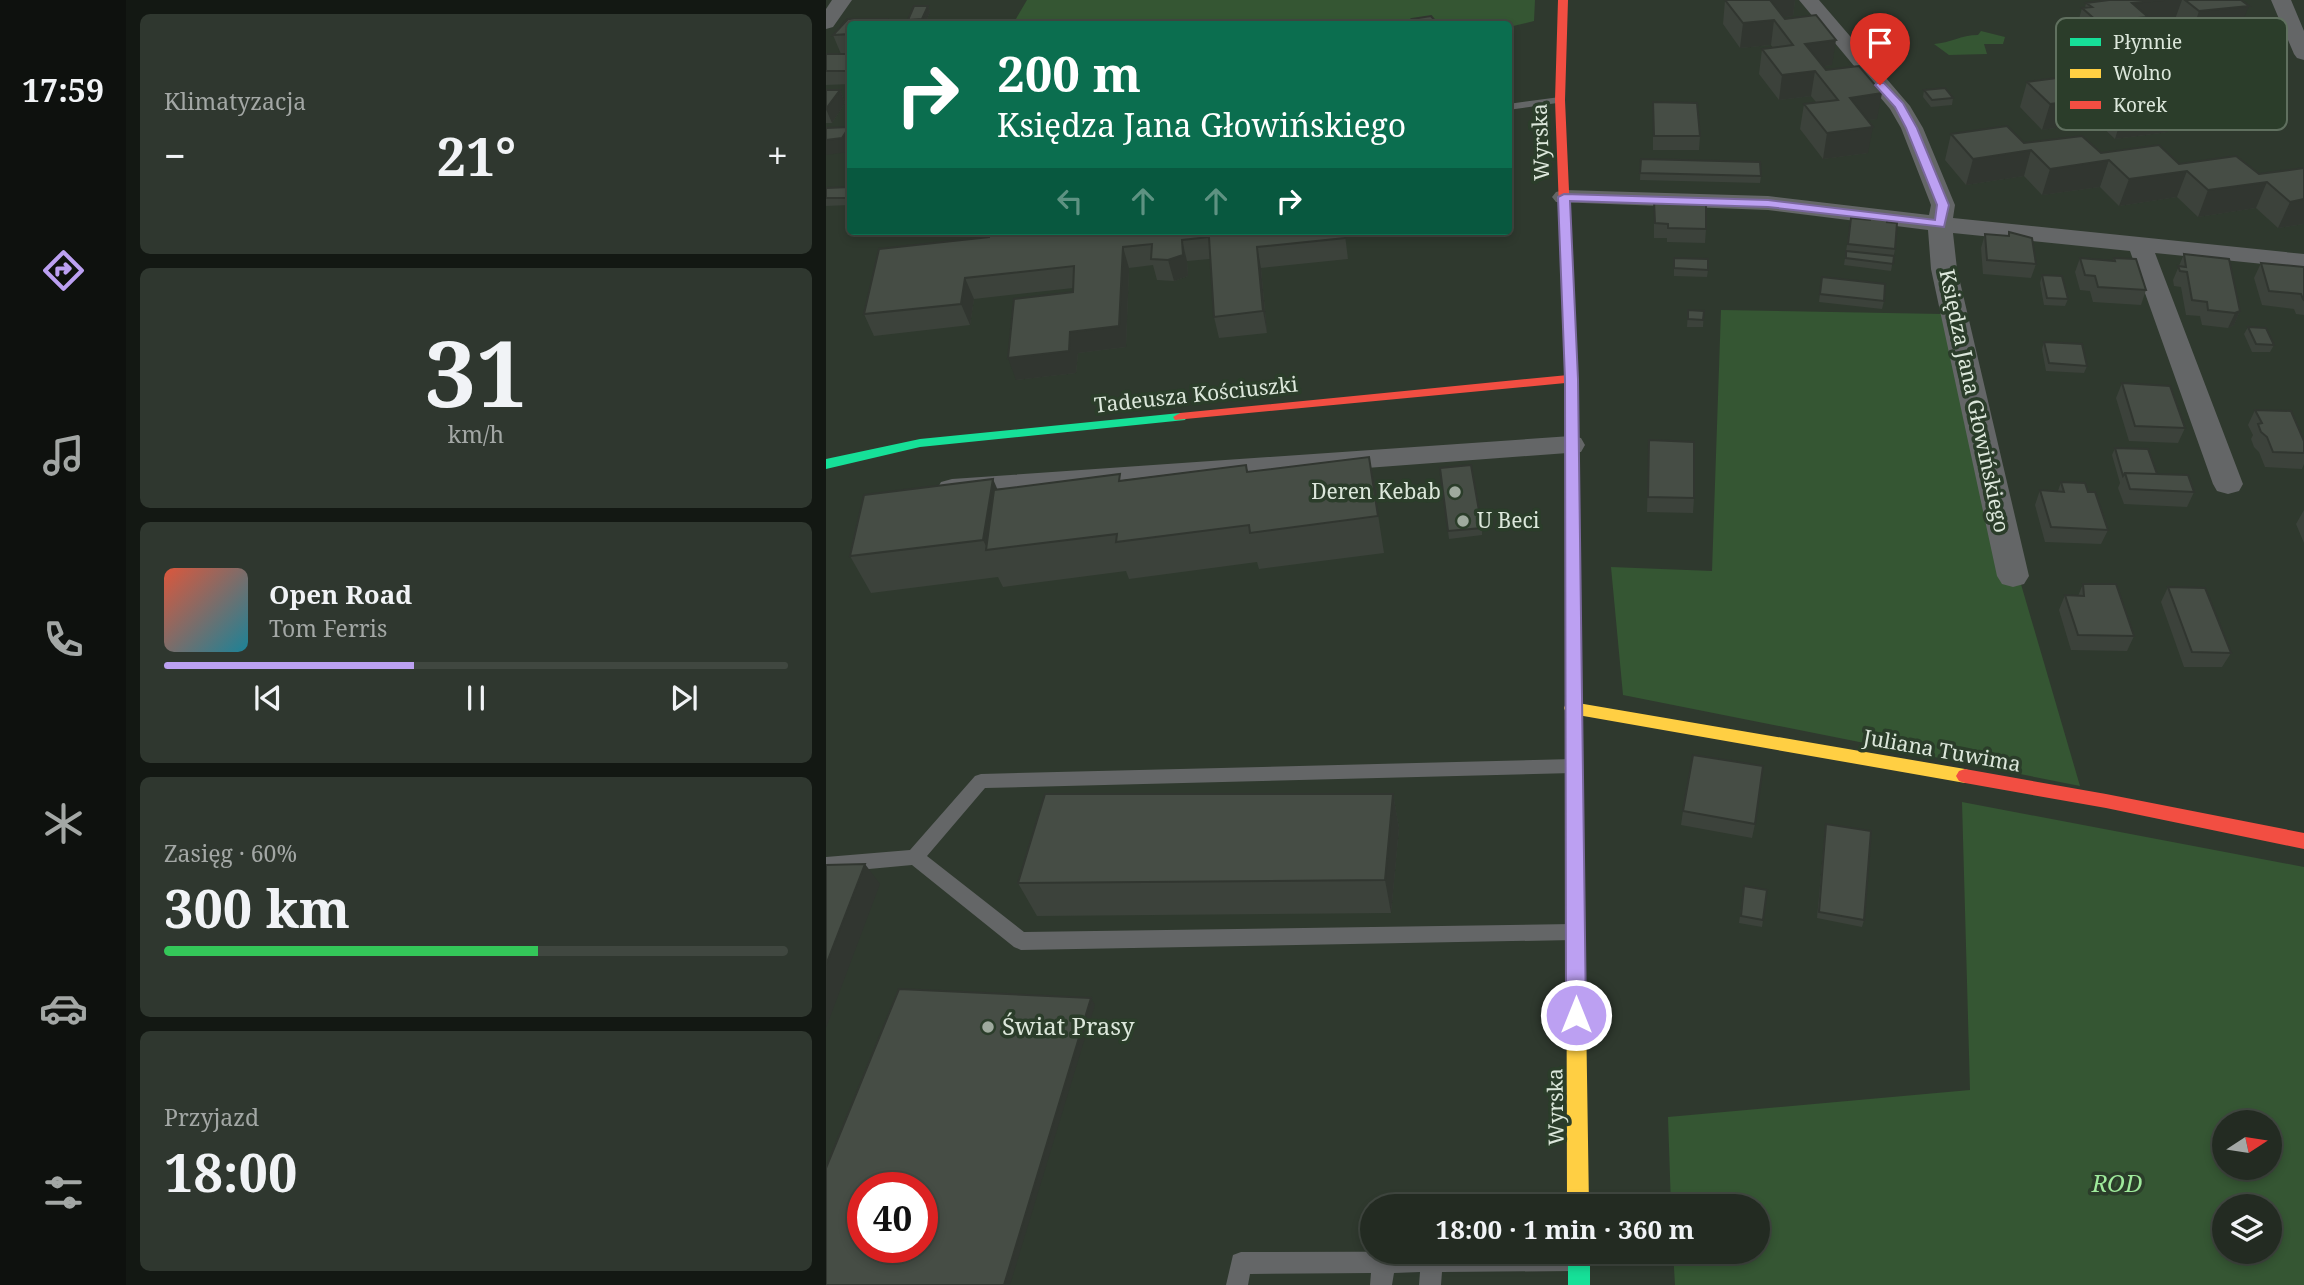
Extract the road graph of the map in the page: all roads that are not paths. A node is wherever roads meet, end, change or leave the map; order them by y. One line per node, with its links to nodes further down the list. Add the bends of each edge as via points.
1 (842, 0): 5 (street)
2 (1563, 0): 7 (street, Wyrska)
3 (1809, 0): 10 (street, Księdza Jana Głowińskiego, via 1899,106 1912,128 1943,205)
4 (2281, 0): 6 (street)
5 (826, 23)
6 (2304, 54)
7 (1560, 100): 8 (lane); 9 (street, Wyrska)
8 (1512, 106)
9 (1564, 197): 10 (street, via 1768,204); 13 (street, Wyrska)
10 (1940, 224): 11 (street); 18 (street, Księdza Jana Głowińskiego, via 1944,270)
11 (2140, 245): 12 (street); 16 (street)
12 (2304, 261)
13 (1571, 379): 14 (street, Wyrska); 15 (street, Tadeusza Kościuszki, via 920,443)
14 (1571, 444): 17 (street); 19 (street, Wyrska)
15 (826, 464)
16 (2228, 484)
17 (922, 491)
18 (2013, 576)
19 (1572, 708): 20 (street, Wyrska); 21 (street, Juliana Tuwima, via 2106,801)
20 (1573, 766): 22 (lane, via 981,781); 24 (street, Wyrska)
21 (2304, 841)
22 (915, 858): 23 (lane); 24 (lane, via 1021,941)
23 (826, 865)
24 (1575, 932): 25 (street, Wyrska)
25 (1578, 1194)
26 (1360, 1262): 30 (lane, via 1241,1263)
27 (1384, 1264): 31 (lane)
28 (1432, 1264): 32 (lane)
29 (1579, 1264): 33 (street)
30 (1237, 1285)
31 (1381, 1285)
32 (1430, 1285)
33 (1579, 1285)

